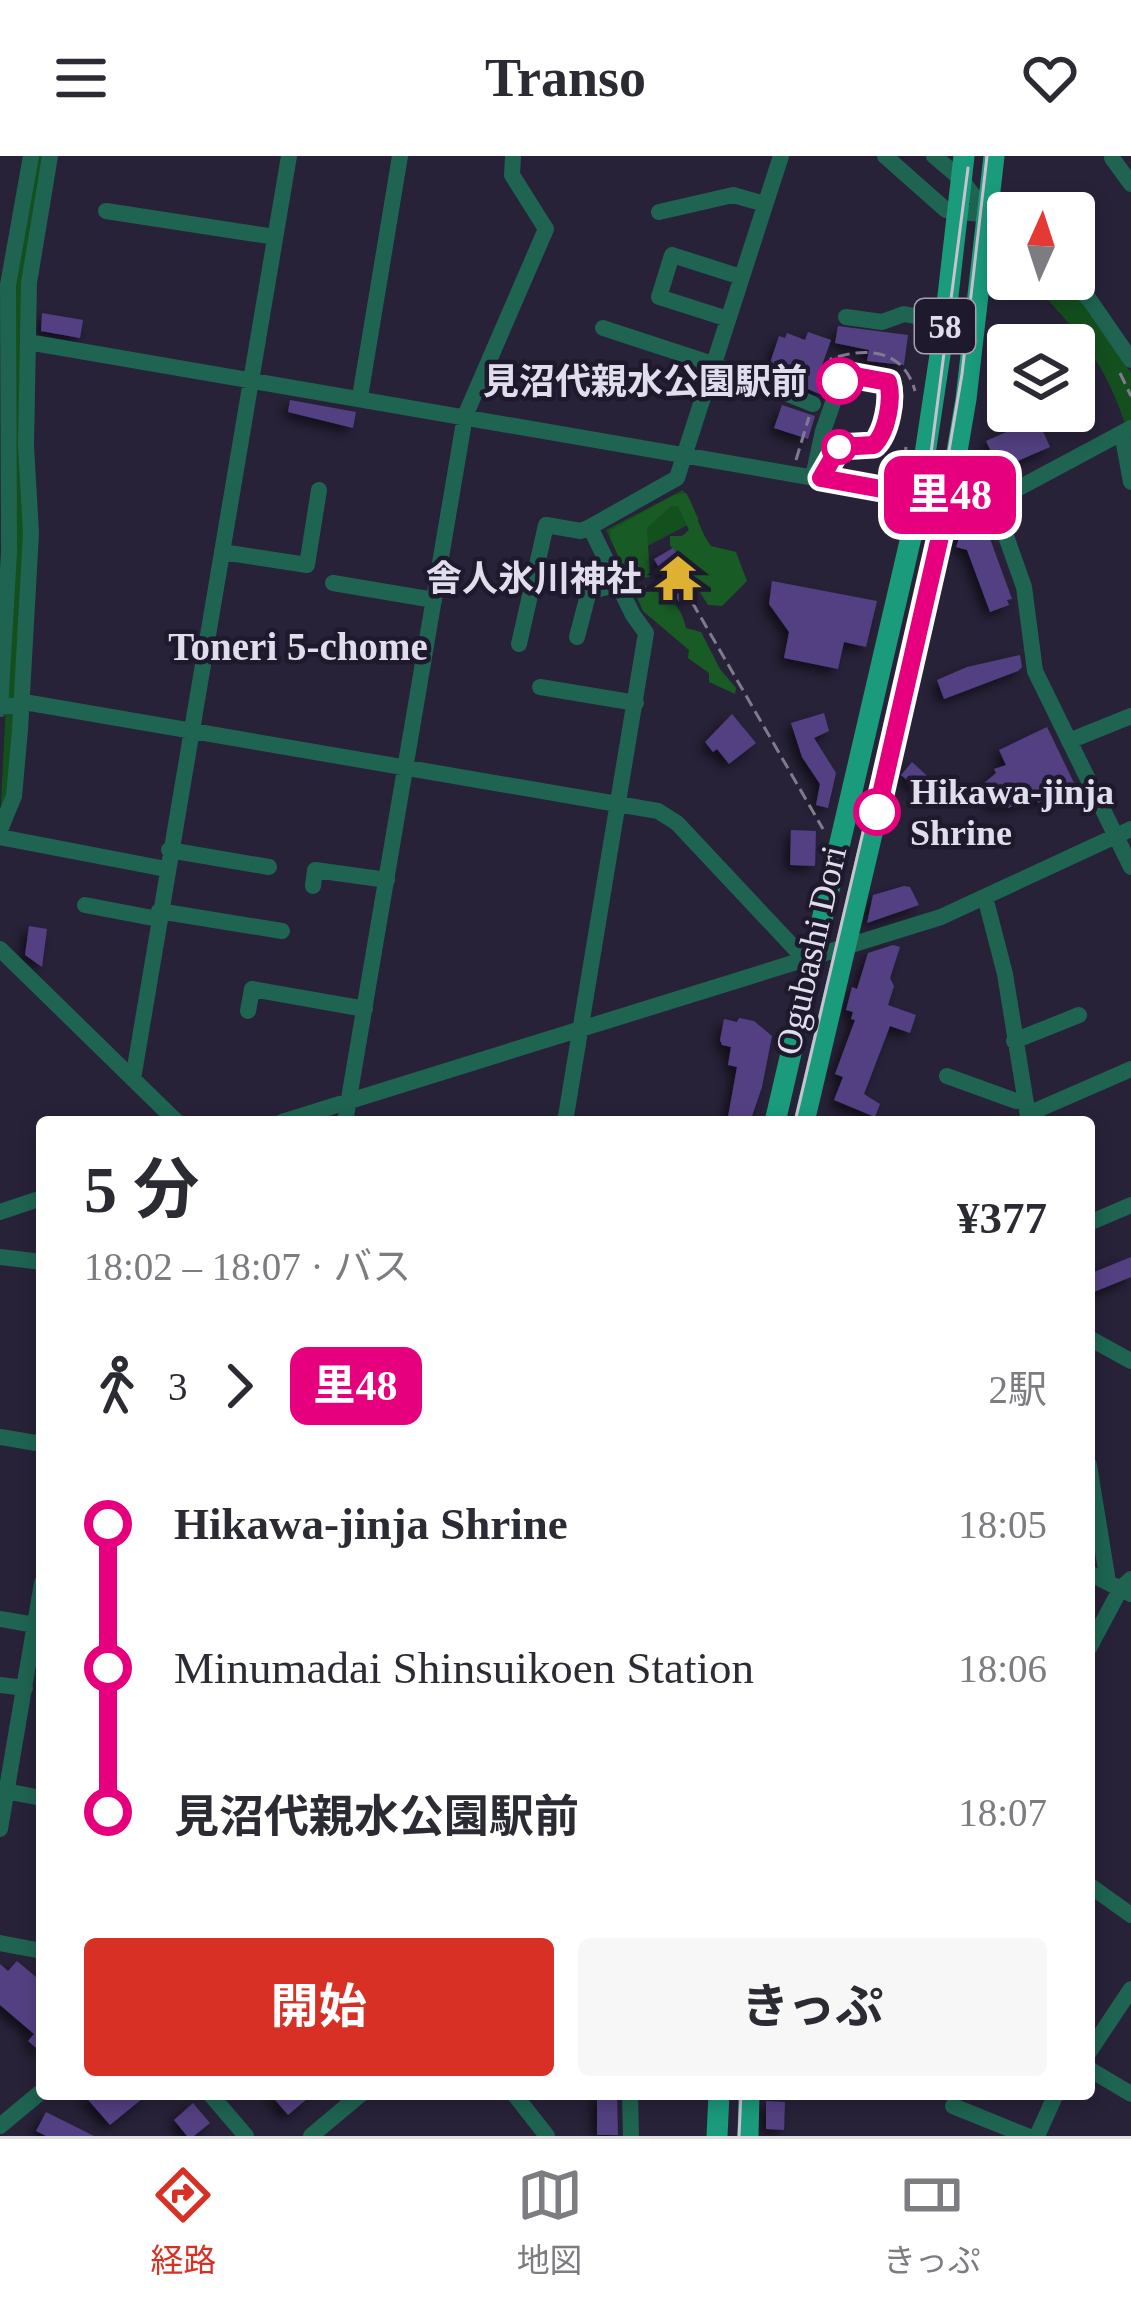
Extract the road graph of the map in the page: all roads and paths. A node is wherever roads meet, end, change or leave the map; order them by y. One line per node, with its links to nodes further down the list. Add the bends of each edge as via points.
1 (31, 156): 20 (street)
2 (50, 156): 30 (street, via 28,283)
3 (289, 156): 21 (street)
4 (400, 156): 36 (street)
5 (513, 156): 38 (street, via 512,175 545,229)
6 (781, 156): 14 (street)
7 (885, 156): 18 (street)
8 (934, 156): 11 (street)
9 (994, 156): 13 (main road, Ogubashi Dori / 58)
10 (1112, 158): 12 (street)
11 (962, 168): 15 (street); 18 (main road, Ogubashi Dori / 58)
12 (1131, 184)
13 (996, 192)
14 (765, 204): 17 (street, via 733,195); 22 (street)
15 (987, 204)
16 (106, 211): 21 (street)
17 (658, 212)
18 (958, 212): 19 (street); 28 (main road, Ogubashi Dori / 58)
19 (987, 218)
20 (9, 222): 33 (street)
21 (275, 236): 34 (street)
22 (741, 277): 26 (street); 26 (street, via 672,255 659,297)
23 (987, 283): 50 (main road, Ogubashi Dori / 58)
24 (1090, 300): 31 (street)
25 (846, 317): 28 (street, via 882,322 904,314)
26 (728, 319): 32 (street)
27 (603, 328): 32 (street)
28 (938, 328): 29 (path, bridge); 48 (main road, Ogubashi Dori / 58)
29 (980, 341)
30 (28, 342): 34 (street); 43 (street)
31 (1131, 360)
32 (713, 364): 37 (street); 44 (street)
33 (3, 365): 41 (street)
34 (250, 379): 36 (street); 53 (street)
35 (915, 390): 37 (path, via 893,357 849,352 831,359)
36 (360, 397): 38 (street)
37 (822, 406): 42 (street); 42 (street, via 845,376 890,385 880,440); 45 (path); 46 (street)
38 (465, 416): 44 (street); 56 (street)
39 (1126, 430): 47 (street); 51 (street, via 1017,489)
40 (908, 435): 48 (path)
41 (3, 445): 43 (street); 63 (street, via 9,552)
42 (854, 445): 46 (street, via 839,447)
43 (26, 446): 62 (street, via 31,533)
44 (682, 453): 45 (street); 52 (street, via 677,478)
45 (792, 473): 46 (street)
46 (817, 478): 48 (street)
47 (1131, 482)
48 (911, 488): 50 (street); 83 (main road, Ogubashi Dori / 58)
49 (319, 490): 53 (street, via 307,566)
50 (950, 493): 51 (street); 81 (main road, Ogubashi Dori / 58)
51 (991, 494): 66 (street, via 1024,587 1035,671)
52 (590, 527): 55 (street); 59 (street, via 546,525)
53 (222, 552): 65 (street)
54 (333, 584): 56 (street)
55 (618, 585): 58 (street, via 589,591); 61 (street, via 646,633)
56 (434, 600): 67 (street)
57 (692, 602): 71 (path)
58 (577, 637)
59 (519, 644)
60 (540, 686): 61 (street)
61 (636, 703): 68 (street)
62 (21, 704): 63 (street); 65 (street); 70 (street, via 14,796)
63 (0, 708)
64 (1131, 716): 66 (street)
65 (190, 729): 67 (street); 72 (street)
66 (1069, 741): 69 (street)
67 (406, 768): 68 (street); 75 (street)
68 (619, 805): 83 (street, via 671,817 799,953); 87 (street)
69 (1123, 832): 74 (street); 77 (street)
70 (0, 834): 72 (street)
71 (827, 835)
72 (168, 859): 73 (street); 79 (street)
73 (269, 867)
74 (1131, 867)
75 (387, 880): 76 (street, via 315,870); 84 (street)
76 (313, 886)
77 (985, 897): 81 (street); 88 (street)
78 (85, 905): 79 (street)
79 (158, 915): 80 (street); 91 (street)
80 (282, 931)
81 (844, 945): 83 (street); 99 (main road, Ogubashi Dori / 58)
82 (0, 949): 91 (street)
83 (813, 955): 87 (street); 98 (main road, Ogubashi Dori / 58)
84 (365, 1009): 85 (street, via 252,989); 92 (street)
85 (248, 1012)
86 (1079, 1015): 88 (street)
87 (581, 1029): 92 (street); 97 (street)
88 (1014, 1041): 93 (street)
89 (1131, 1069): 93 (street)
90 (947, 1076): 93 (street)
91 (133, 1078): 94 (street)
92 (349, 1100): 95 (street); 96 (street)
93 (1028, 1112)
94 (171, 1116)
95 (300, 1116)
96 (346, 1116)
97 (566, 1116)
98 (776, 1116)
99 (805, 1116)
100 (36, 1200): 102 (street)
101 (1131, 1205): 103 (street)
102 (0, 1212)
103 (1095, 1220)
104 (0, 1257): 105 (street)
105 (36, 1261)
106 (1095, 1341): 107 (street)
107 (1131, 1361)
108 (0, 1437): 109 (street)
109 (36, 1443)
110 (1095, 1486): 111 (street)
111 (1123, 1586): 115 (street)
112 (36, 1618): 114 (street)
113 (0, 1619): 114 (street)
114 (35, 1624): 117 (street)
115 (1095, 1637)
116 (0, 1685): 117 (street)
117 (25, 1688): 118 (street)
118 (3, 1791): 119 (street); 120 (street)
119 (36, 1797)
120 (0, 1829)
121 (1095, 1889): 122 (street)
122 (1131, 1915)
123 (0, 1943): 124 (street)
124 (36, 1950)
125 (1131, 1989): 126 (street)
126 (1095, 2043)
127 (1095, 2073): 128 (street)
128 (1131, 2094)
129 (36, 2096): 138 (street)
130 (215, 2100): 139 (street)
131 (354, 2100): 140 (street)
132 (519, 2100): 141 (street)
133 (630, 2100): 142 (street)
134 (719, 2100): 143 (main road)
135 (749, 2100): 144 (main road)
136 (1053, 2100): 146 (street)
137 (953, 2106): 145 (street)
138 (0, 2126)
139 (245, 2136)
140 (311, 2136)
141 (547, 2136)
142 (631, 2136)
143 (717, 2136)
144 (748, 2136)
145 (1027, 2136)
146 (1037, 2136)

